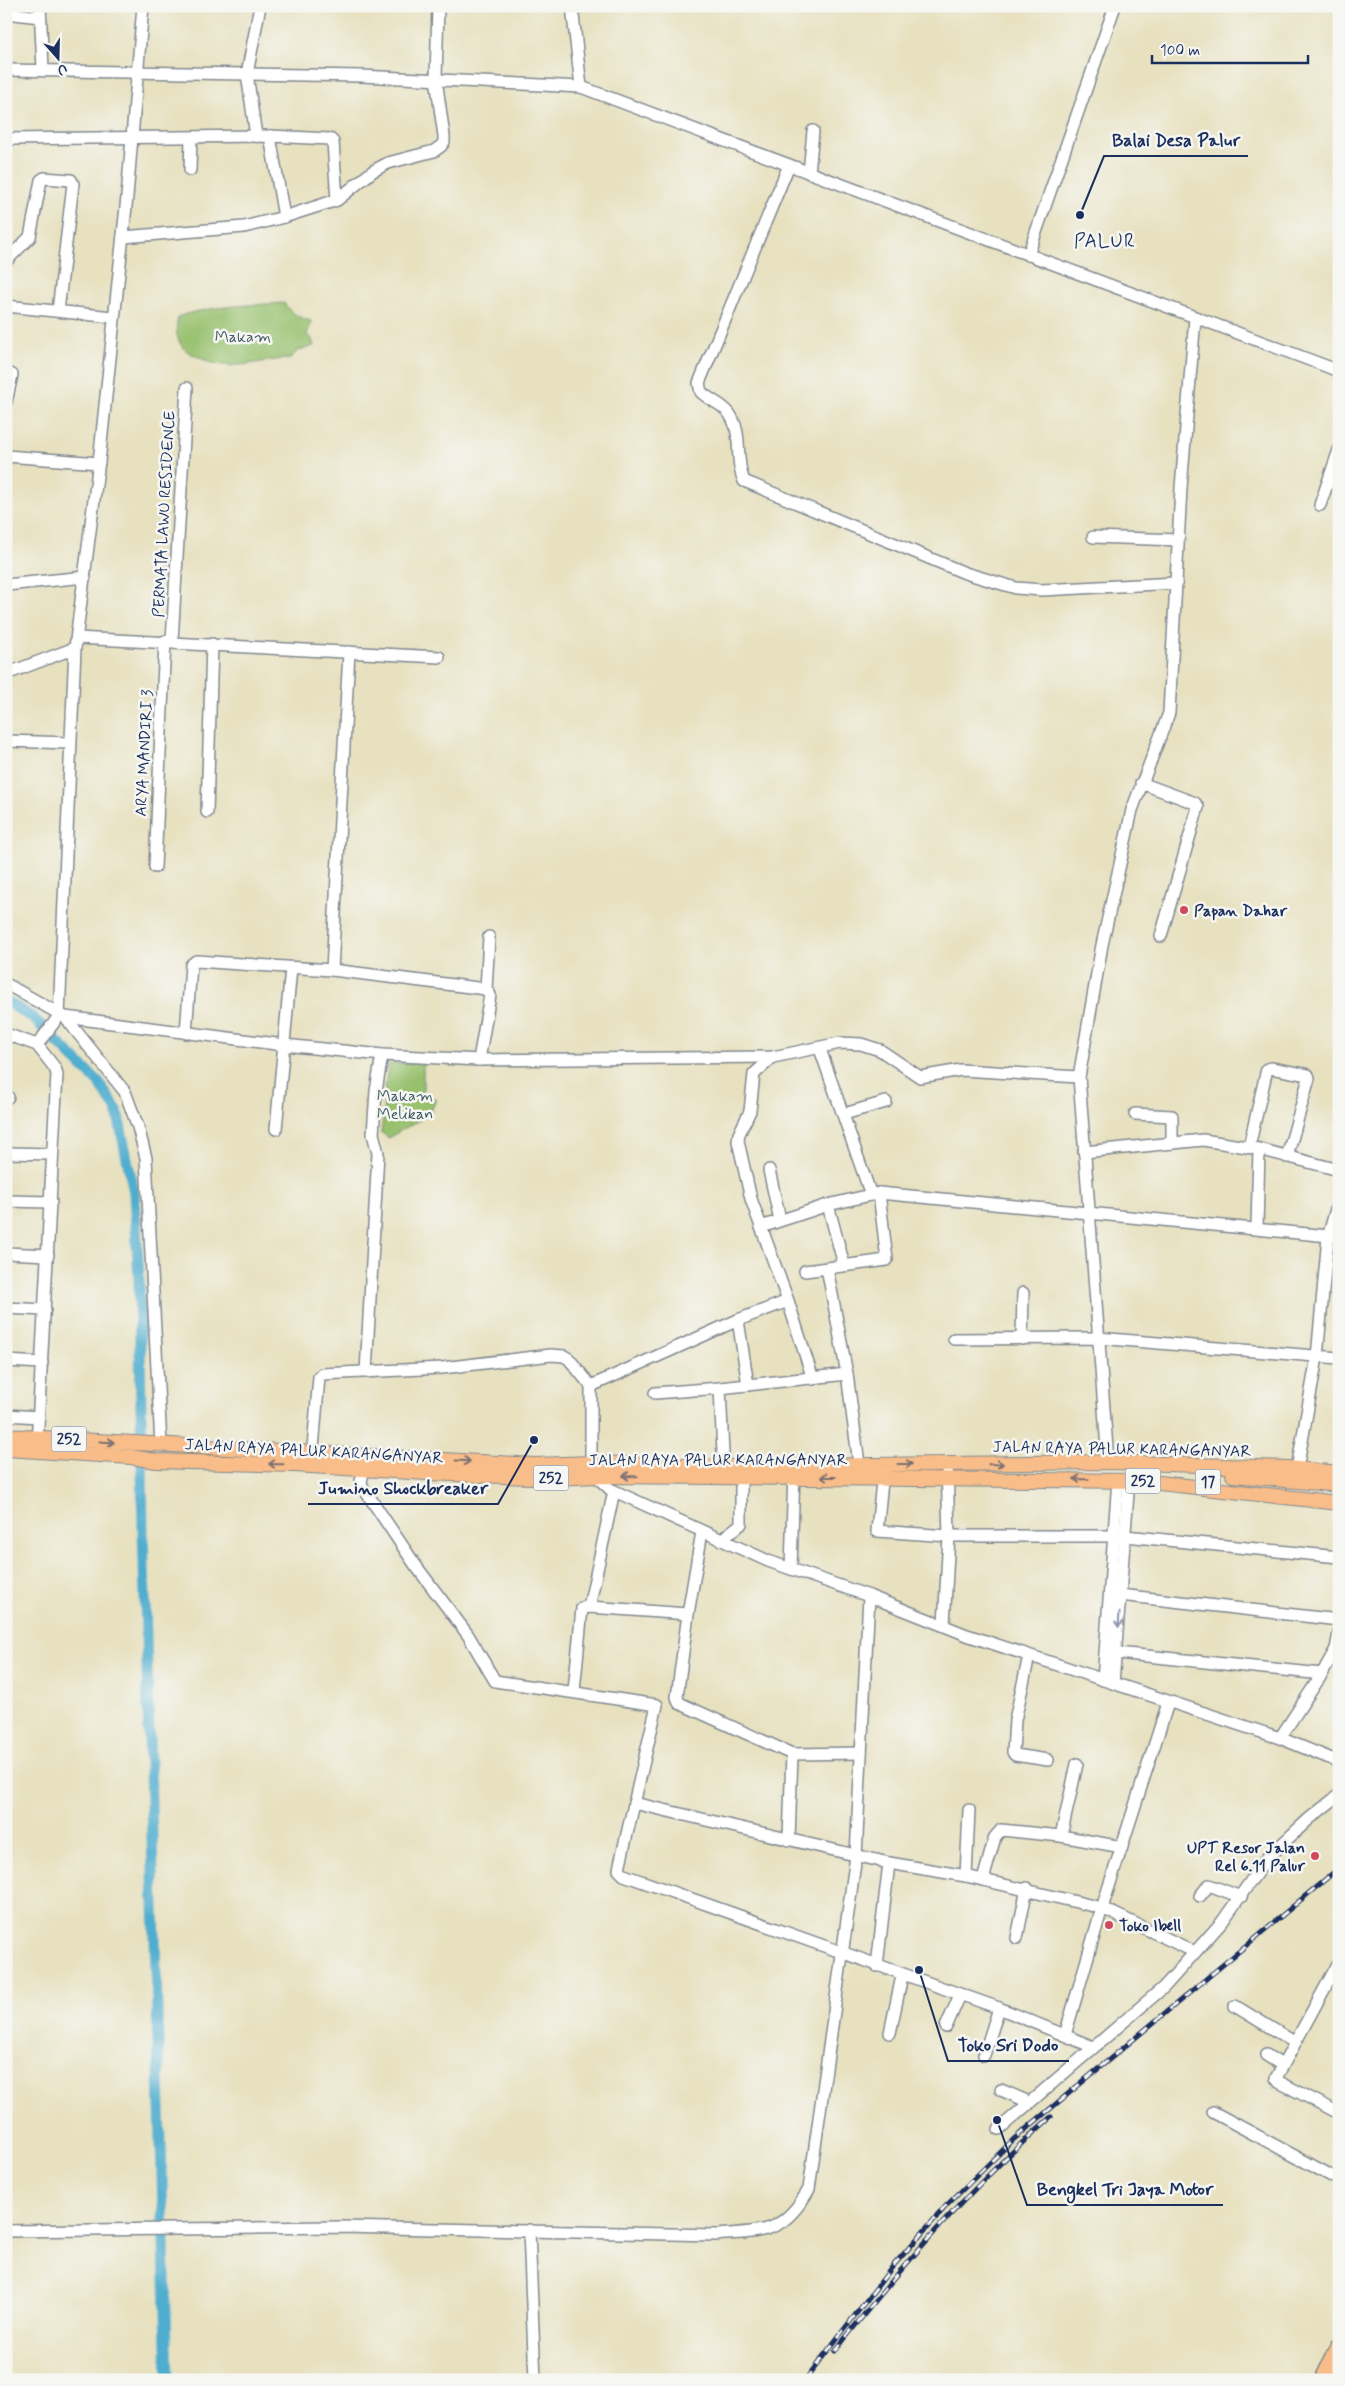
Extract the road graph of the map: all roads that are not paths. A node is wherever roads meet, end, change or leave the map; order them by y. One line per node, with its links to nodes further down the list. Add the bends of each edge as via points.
1 (143, 6): 10 (street)
2 (260, 6): 11 (street)
3 (438, 6): 12 (street)
4 (572, 6): 13 (street)
5 (1115, 6): 26 (street)
6 (40, 12): 7 (street); 9 (street)
7 (6, 13)
8 (6, 70): 9 (street)
9 (43, 70): 10 (street)
10 (138, 72): 11 (street); 19 (street)
11 (247, 74): 12 (street); 15 (street)
12 (436, 80): 13 (street); 23 (street, via 444,136 441,146 388,163)
13 (581, 87): 20 (street)
14 (812, 131): 22 (street)
15 (256, 136): 16 (street); 17 (street)
16 (270, 136): 23 (street, via 332,140); 24 (street)
17 (191, 138): 19 (street); 21 (street)
18 (6, 139): 19 (street)
19 (132, 139): 25 (street)
20 (789, 165): 22 (street); 43 (street, via 699,383 702,394 718,402 736,426 744,481 965,573 1016,588 1042,590)
21 (190, 170)
22 (809, 173): 26 (street)
23 (337, 200): 24 (street)
24 (284, 217): 25 (street, via 244,227)
25 (123, 237): 30 (street)
26 (1028, 254): 31 (street)
27 (6, 261): 29 (street, via 30,237 41,180 71,180)
28 (6, 306): 29 (street)
29 (58, 311): 30 (street)
30 (114, 316): 38 (street)
31 (1195, 318): 32 (street); 41 (street)
32 (1339, 371)
33 (6, 372): 35 (street, via 12,375)
34 (187, 388): 45 (street, PERMATA LAWU RESIDENCE)
35 (6, 402)
36 (1339, 450): 39 (street)
37 (6, 456): 38 (street)
38 (99, 464): 42 (street)
39 (1320, 505)
40 (1093, 538): 41 (street)
41 (1178, 540): 43 (street)
42 (85, 577): 44 (street); 46 (street)
43 (1176, 583): 53 (street, via 1169,713)
44 (6, 585)
45 (169, 641): 46 (street); 47 (street); 55 (street, ARYA MANDIRI 3)
46 (76, 643): 50 (street); 52 (street)
47 (212, 644): 48 (street); 54 (street)
48 (349, 652): 49 (street); 59 (street)
49 (439, 656)
50 (6, 674)
51 (6, 741): 52 (street)
52 (70, 743): 62 (street)
53 (1141, 783): 56 (street, via 1195,803 1198,807); 71 (street, via 1102,945)
54 (207, 812)
55 (154, 866)
56 (1161, 936)
57 (489, 937): 61 (street)
58 (291, 968): 59 (street); 63 (street, via 194,962); 66 (street)
59 (332, 970): 61 (street)
60 (6, 984): 62 (street)
61 (486, 988): 70 (street, via 490,995)
62 (60, 1017): 63 (street); 65 (street); 122 (street, via 125,1092 146,1158)
63 (186, 1032): 66 (street)
64 (8, 1035): 65 (street)
65 (39, 1043): 80 (street, via 57,1074)
66 (284, 1045): 68 (street); 75 (street)
67 (820, 1049): 69 (street); 71 (street, via 840,1043 874,1047 920,1077 961,1070); 73 (street)
68 (382, 1055): 70 (street); 111 (street, via 373,1134 378,1153)
69 (773, 1057): 70 (street); 91 (street, via 754,1074 750,1111 738,1138 751,1199)
70 (479, 1060)
71 (1079, 1077): 78 (street)
72 (886, 1102): 73 (street)
73 (844, 1114): 84 (street)
74 (1135, 1114): 76 (street, via 1172,1116)
75 (276, 1129)
76 (1172, 1142): 77 (street, via 1203,1140); 78 (street)
77 (1254, 1148): 81 (street); 81 (street, via 1266,1069 1308,1075); 92 (street)
78 (1084, 1152): 89 (street)
79 (6, 1153): 80 (street)
80 (52, 1154): 87 (street)
81 (1286, 1157): 83 (street)
82 (770, 1170): 90 (street)
83 (1339, 1170)
84 (875, 1194): 88 (street); 89 (street); 96 (street, via 887,1260)
85 (1339, 1198): 93 (street)
86 (6, 1201): 87 (street)
87 (50, 1202): 95 (street)
88 (828, 1205): 90 (street); 96 (street)
89 (1089, 1212): 92 (street); 104 (street)
90 (780, 1220): 91 (street)
91 (761, 1227): 100 (street)
92 (1257, 1228): 93 (street)
93 (1333, 1237): 107 (street)
94 (6, 1253): 95 (street)
95 (48, 1254): 102 (street)
96 (844, 1265): 97 (street)
97 (827, 1268): 98 (street); 112 (street)
98 (805, 1271)
99 (1023, 1293): 106 (street)
100 (788, 1301): 103 (street); 113 (street)
101 (6, 1308): 102 (street)
102 (45, 1310): 110 (street)
103 (738, 1320): 114 (street); 115 (street)
104 (1098, 1338): 106 (street); 107 (street); 126 (street)
105 (954, 1339): 106 (street)
106 (1022, 1339)
107 (1317, 1357): 108 (street); 129 (street)
108 (1339, 1358)
109 (6, 1361): 110 (street)
110 (42, 1363): 119 (street)
111 (366, 1372): 115 (street, via 442,1368 558,1355 569,1359); 125 (street, via 320,1376)
112 (847, 1374): 113 (street); 131 (street)
113 (813, 1379): 114 (street)
114 (748, 1385): 116 (street)
115 (591, 1386): 130 (street)
116 (720, 1388): 117 (street); 135 (street)
117 (656, 1393)
118 (6, 1416): 119 (street)
119 (39, 1417): 121 (street)
120 (6, 1436): 121 (main road, JALAN RAYA PALUR KARANGANYAR / 252)
121 (37, 1444): 123 (main road, JALAN RAYA PALUR KARANGANYAR / 252); 124 (main road, JALAN RAYA PALUR KARANGANYAR / 252)
122 (157, 1444): 124 (main road, JALAN RAYA PALUR KARANGANYAR / 252); 125 (main road, JALAN RAYA PALUR KARANGANYAR / 252)
123 (6, 1449)
124 (131, 1450): 125 (main road, JALAN RAYA PALUR KARANGANYAR / 252, one-way to 124, via 156,1461)
125 (312, 1460): 127 (main road, JALAN RAYA PALUR KARANGANYAR / 252)
126 (1108, 1462): 128 (main road, JALAN RAYA PALUR KARANGANYAR / 252); 134 (main road, JALAN RAYA PALUR KARANGANYAR / 252, one-way to 126)
127 (366, 1463): 130 (main road, JALAN RAYA PALUR KARANGANYAR / 252, via 535,1465); 162 (street, via 360,1481 362,1486 425,1579 468,1635 495,1681)
128 (1156, 1463): 129 (main road, JALAN RAYA PALUR KARANGANYAR / 252); 140 (main road, 17, via 1176,1470)
129 (1298, 1469): 137 (main road, JALAN RAYA PALUR KARANGANYAR / 252)
130 (593, 1470): 135 (main road, JALAN RAYA PALUR KARANGANYAR / 252); 142 (street)
131 (858, 1470): 132 (main road, JALAN RAYA PALUR KARANGANYAR / 252); 133 (main road, JALAN RAYA PALUR KARANGANYAR / 252)
132 (794, 1471): 136 (main road, JALAN RAYA PALUR KARANGANYAR / 252); 150 (street)
133 (883, 1471): 134 (main road, JALAN RAYA PALUR KARANGANYAR / 252); 146 (street, via 877,1531)
134 (947, 1471): 138 (main road, JALAN RAYA PALUR KARANGANYAR / 252, one-way to 134); 146 (street)
135 (724, 1472): 136 (main road, JALAN RAYA PALUR KARANGANYAR / 252)
136 (741, 1472): 148 (street, via 741,1524)
137 (1339, 1473)
138 (1123, 1481): 139 (main road, JALAN RAYA PALUR KARANGANYAR / 252); 147 (street)
139 (1151, 1482): 140 (main road, 17); 144 (main road, JALAN RAYA PALUR KARANGANYAR / 252)
140 (1266, 1482): 141 (main road); 143 (main road)
141 (1339, 1485)
142 (614, 1491): 145 (street); 153 (street)
143 (1339, 1494)
144 (1339, 1503)
145 (702, 1532): 148 (street); 154 (street)
146 (949, 1536): 147 (street); 156 (street)
147 (1120, 1536): 149 (street); 151 (street)
148 (721, 1540): 150 (street)
149 (1339, 1557)
150 (791, 1569): 152 (street)
151 (1116, 1594): 155 (street); 158 (street, one-way to 158); 161 (street)
152 (869, 1596): 156 (street); 165 (street)
153 (589, 1606): 154 (street); 162 (street, via 581,1609)
154 (688, 1614): 166 (street, via 677,1697 679,1703)
155 (1339, 1620)
156 (944, 1624): 159 (street)
157 (1339, 1634): 160 (street, via 1336,1648)
158 (1117, 1653): 160 (street); 161 (street)
159 (1029, 1656): 161 (street); 167 (street, via 1014,1720 1013,1752)
160 (1322, 1674): 164 (street)
161 (1108, 1681): 163 (street)
162 (574, 1691): 171 (street, via 657,1705)
163 (1168, 1703): 164 (street); 175 (street)
164 (1280, 1738): 168 (street)
165 (862, 1753): 166 (street); 176 (street)
166 (792, 1754): 174 (street)
167 (1048, 1760)
168 (1339, 1762)
169 (1077, 1764): 173 (street)
170 (1339, 1795): 182 (street, via 1267,1858)
171 (634, 1804): 174 (street); 186 (street, via 619,1870 624,1875)
172 (969, 1810): 178 (street)
173 (1061, 1836): 175 (street); 179 (street, via 1007,1830 997,1832)
174 (789, 1840): 176 (street)
175 (1122, 1847): 183 (street)
176 (856, 1856): 177 (street); 186 (street)
177 (889, 1863): 178 (street); 188 (street)
178 (966, 1876): 179 (street)
179 (984, 1880): 180 (street)
180 (1027, 1888): 183 (street); 184 (street)
181 (1200, 1896): 182 (street, via 1208,1885)
182 (1240, 1898): 185 (street)
183 (1102, 1908): 185 (street); 195 (street)
184 (1017, 1938)
185 (1195, 1952): 197 (street, via 1164,1987)
186 (843, 1954): 188 (street); 207 (street, via 810,2189 792,2213 774,2228 752,2233)
187 (1339, 1962): 196 (street)
188 (877, 1966): 189 (street)
189 (902, 1976): 190 (street); 194 (street)
190 (960, 1995): 192 (street); 193 (street)
191 (1235, 2006): 196 (street)
192 (999, 2008): 195 (street); 198 (street)
193 (946, 2027)
194 (890, 2033)
195 (1065, 2035): 197 (street)
196 (1294, 2042): 200 (street)
197 (1092, 2046): 202 (street)
198 (984, 2055)
199 (1266, 2055): 200 (street)
200 (1282, 2065): 204 (street, via 1276,2080)
201 (1001, 2090): 202 (street)
202 (1030, 2102): 205 (street)
203 (1213, 2112): 206 (street)
204 (1339, 2113)
205 (999, 2129)
206 (1339, 2180)
207 (529, 2230): 208 (street, via 340,2227); 210 (street)
208 (6, 2231)
209 (1339, 2347): 211 (highway)
210 (535, 2380)
211 (1323, 2380)

